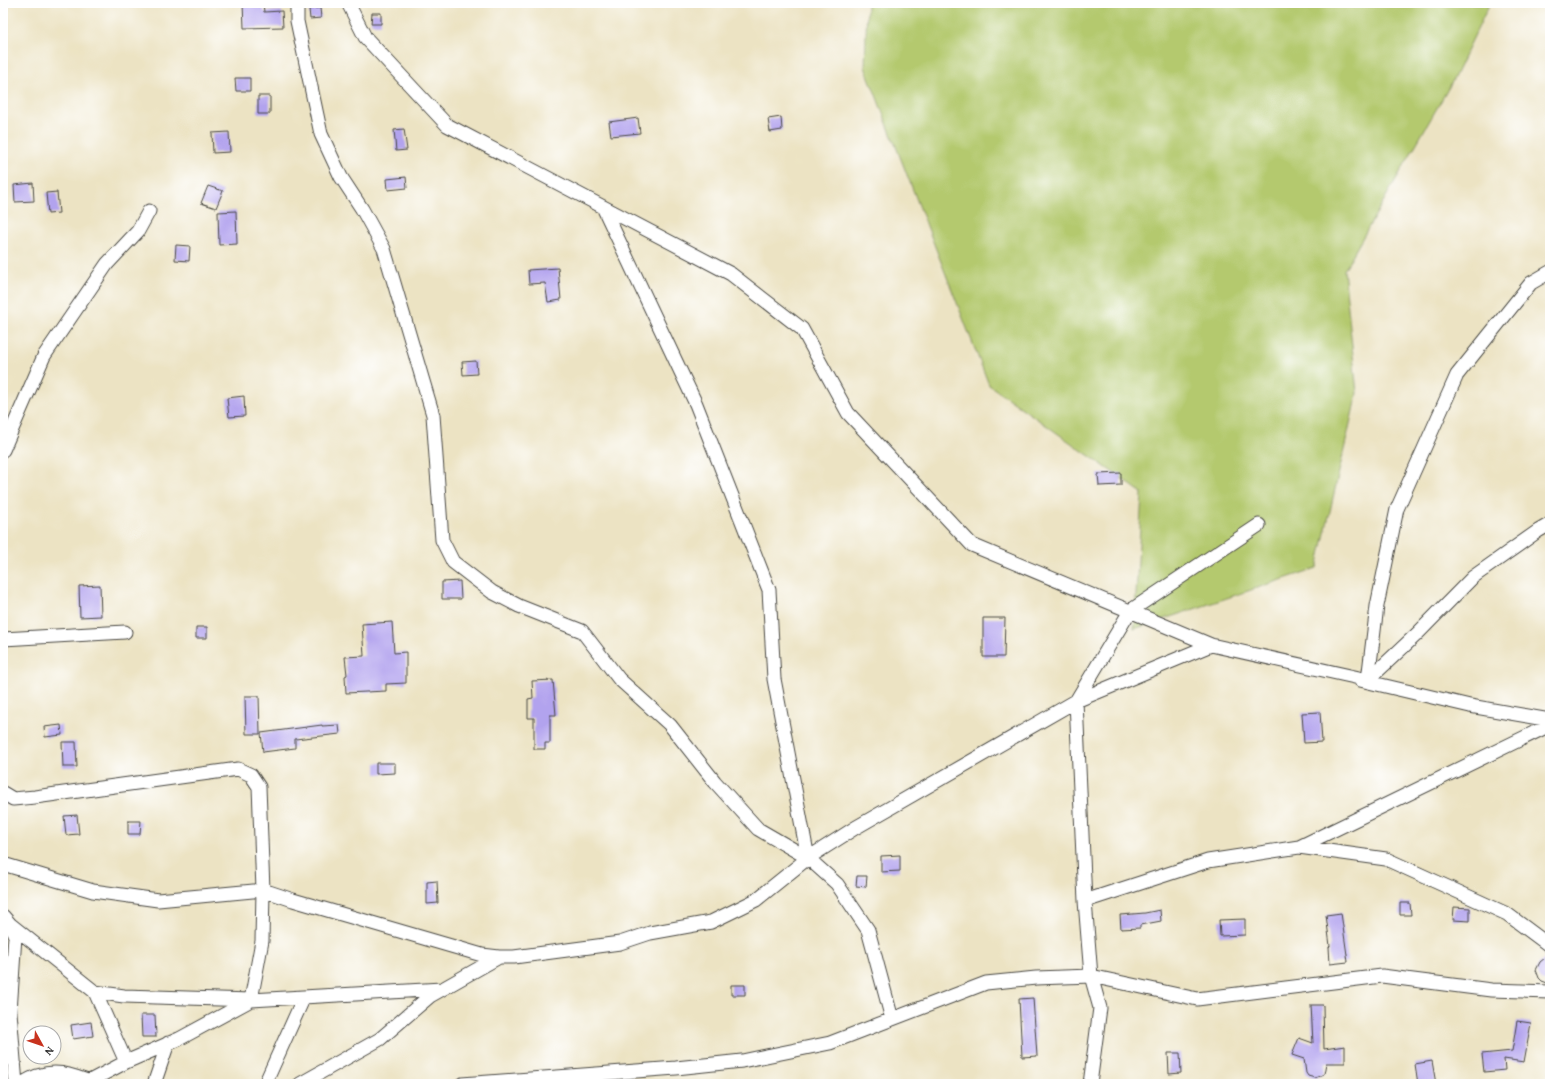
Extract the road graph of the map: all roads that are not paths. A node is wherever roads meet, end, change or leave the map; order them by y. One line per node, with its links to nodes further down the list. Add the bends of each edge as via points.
1 (297, 3): 20 (street, via 297,21 321,134 341,178 384,249 432,415 442,540 453,562 492,592 518,606 582,631 619,679 670,725 715,782 758,829)
2 (348, 3): 3 (street, via 365,37 448,125)
3 (603, 207): 9 (street, via 731,274 802,329 848,413 972,545); 20 (street, via 696,404 769,590 774,679)
4 (148, 211): 6 (street, via 138,231 107,264 44,356)
5 (1550, 272): 13 (street, via 1531,283 1457,375 1397,509 1376,606)
6 (3, 450)
7 (1550, 524): 13 (street, via 1473,577)
8 (1259, 525): 9 (street)
9 (1130, 611): 12 (street); 14 (street)
10 (125, 632): 11 (street)
11 (3, 639)
12 (1211, 645): 13 (street); 14 (street); 15 (street, via 1470,706)
13 (1368, 680)
14 (1076, 700): 20 (street); 24 (street)
15 (1550, 720)
16 (1550, 725): 18 (street)
17 (3, 793): 23 (street, via 13,799 35,797 238,770 251,775 259,788)
18 (1299, 846): 24 (street, via 1208,861); 26 (street, via 1386,858 1507,914)
19 (3, 857): 22 (street)
20 (808, 858): 27 (street, via 756,900 711,922 650,933 620,943); 34 (street, via 837,884 868,930)
21 (3, 864): 22 (street)
22 (17, 867): 23 (street, via 93,891 158,900)
23 (263, 890): 27 (street, via 482,955); 33 (street, via 262,941)
24 (1086, 901): 28 (street)
25 (6, 920): 30 (street); 38 (street, via 15,936 10,1012)
26 (1550, 946)
27 (499, 957): 29 (street)
28 (1091, 976): 31 (street, via 1197,999 1382,976 1491,990); 34 (street, via 986,983); 44 (street, via 1100,1008)
29 (442, 989): 32 (street); 42 (street, via 430,996 380,1040)
30 (95, 992): 33 (street, via 124,996); 36 (street)
31 (1550, 992)
32 (304, 997): 33 (street); 41 (street)
33 (251, 1000): 35 (street)
34 (892, 1019): 43 (street, via 830,1043 742,1061)
35 (168, 1043): 36 (street); 40 (street)
36 (126, 1062): 37 (street)
37 (93, 1083): 39 (street, via 68,1074 50,1073 31,1077)
38 (16, 1084)
39 (21, 1084)
40 (154, 1084)
41 (265, 1084)
42 (300, 1084)
43 (462, 1084)
44 (1090, 1084)

